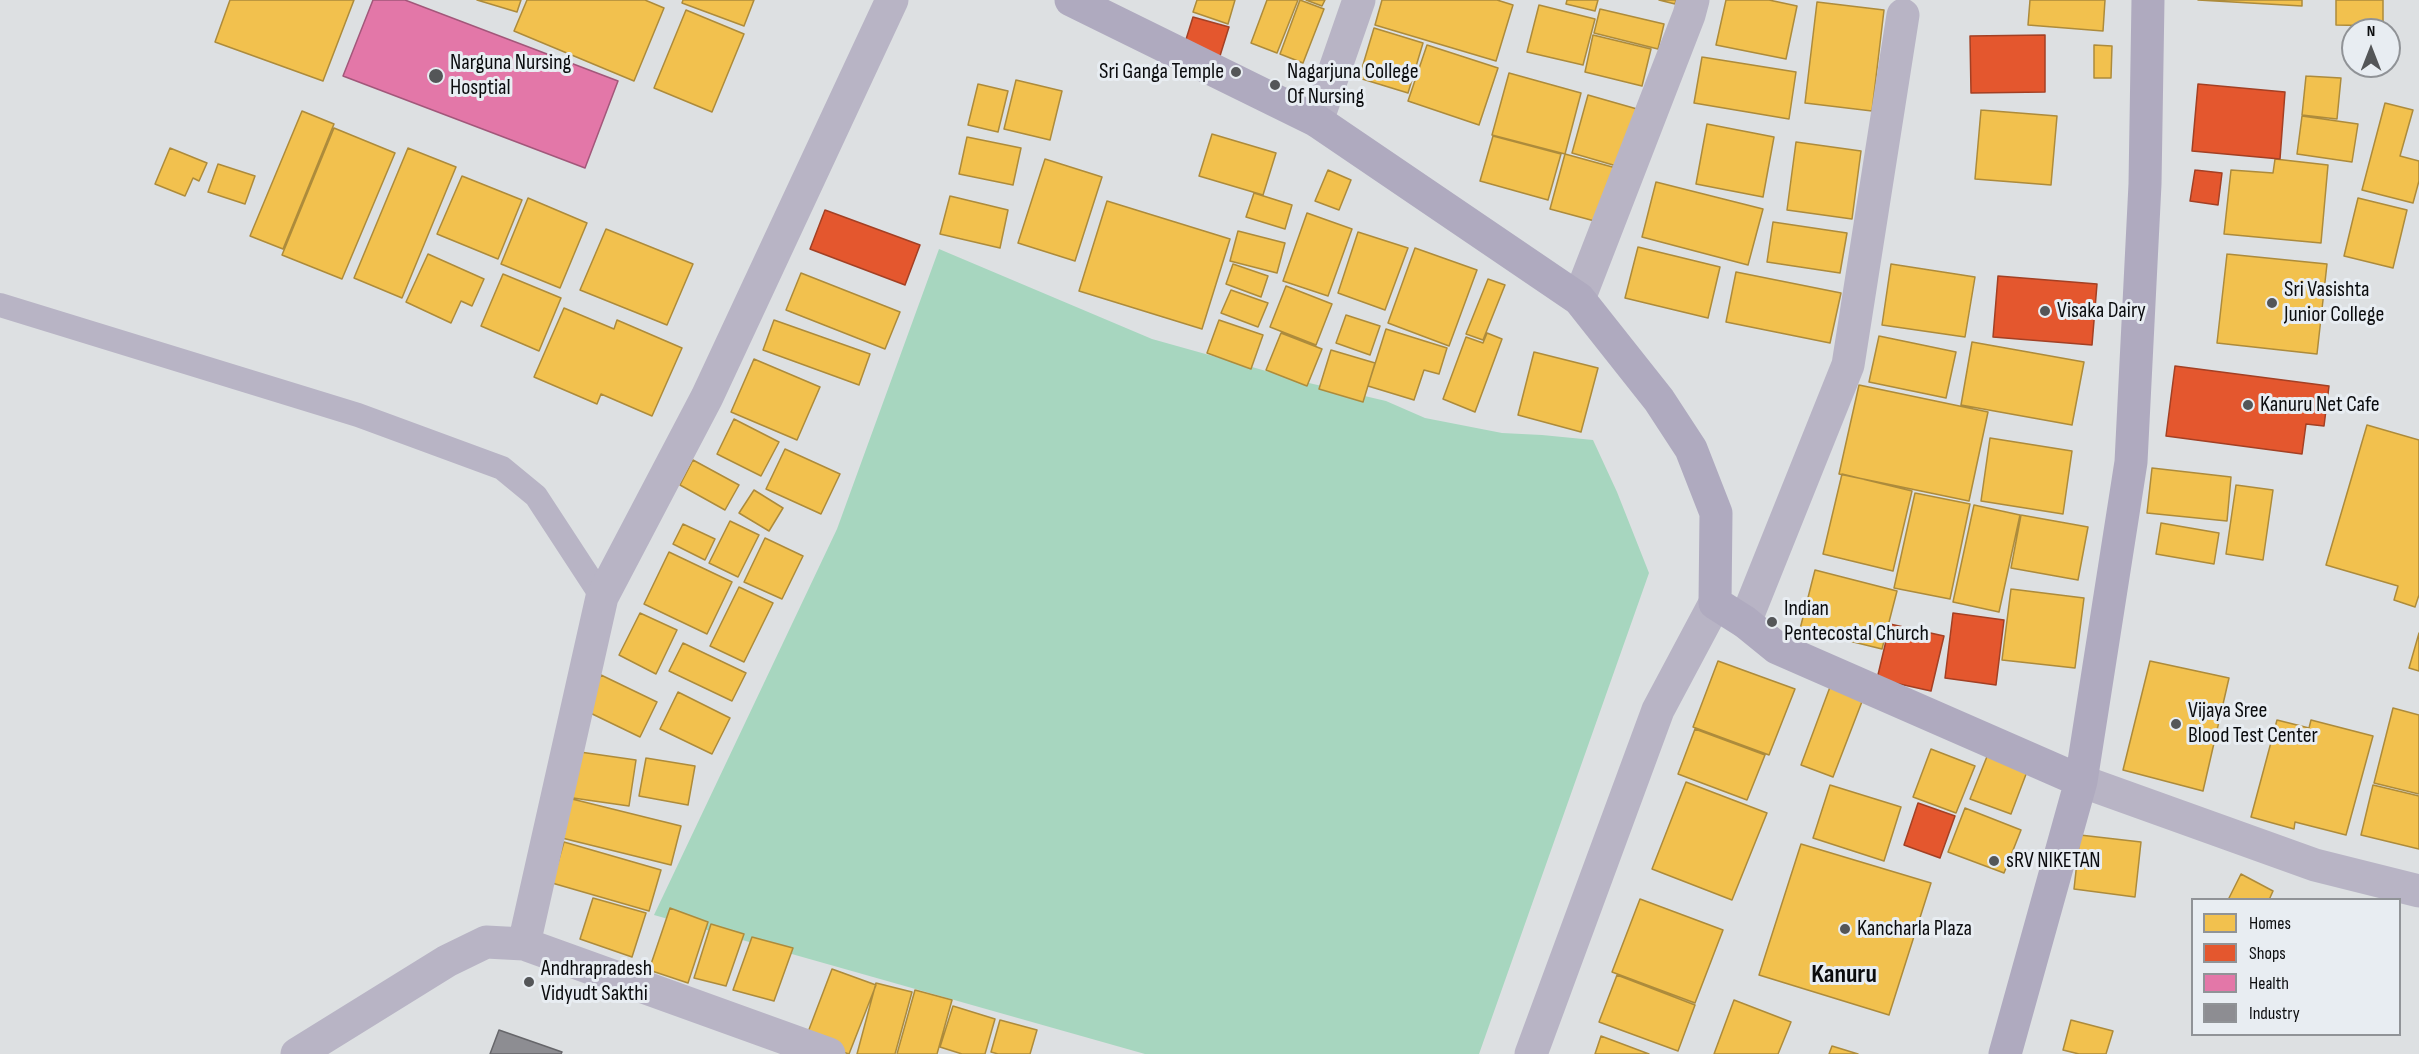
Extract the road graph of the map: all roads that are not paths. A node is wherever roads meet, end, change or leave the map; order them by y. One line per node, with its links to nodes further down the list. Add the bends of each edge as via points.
1 (892, 0): 10 (street, via 707,397)
2 (1071, 0): 7 (street)
3 (1359, 0): 7 (street)
4 (1693, 0): 8 (street)
5 (2148, 0): 13 (street, via 2145,184 2131,462)
6 (1903, 15): 12 (street, via 1848,365)
7 (1317, 121): 8 (street)
8 (1579, 299): 11 (street, via 1659,400 1691,448 1716,513)
9 (0, 305): 10 (lane, via 358,415 502,468 536,496)
10 (603, 597): 15 (street)
11 (1715, 603): 12 (street); 19 (street, via 1658,710)
12 (1745, 622): 13 (street, via 1777,648)
13 (2081, 781): 14 (street, via 2315,865); 20 (street)
14 (2419, 891)
15 (524, 944): 16 (street); 17 (street, via 486,942 447,961)
16 (780, 1046): 18 (street)
17 (297, 1054)
18 (829, 1054)
19 (1531, 1054)
20 (2005, 1054)

